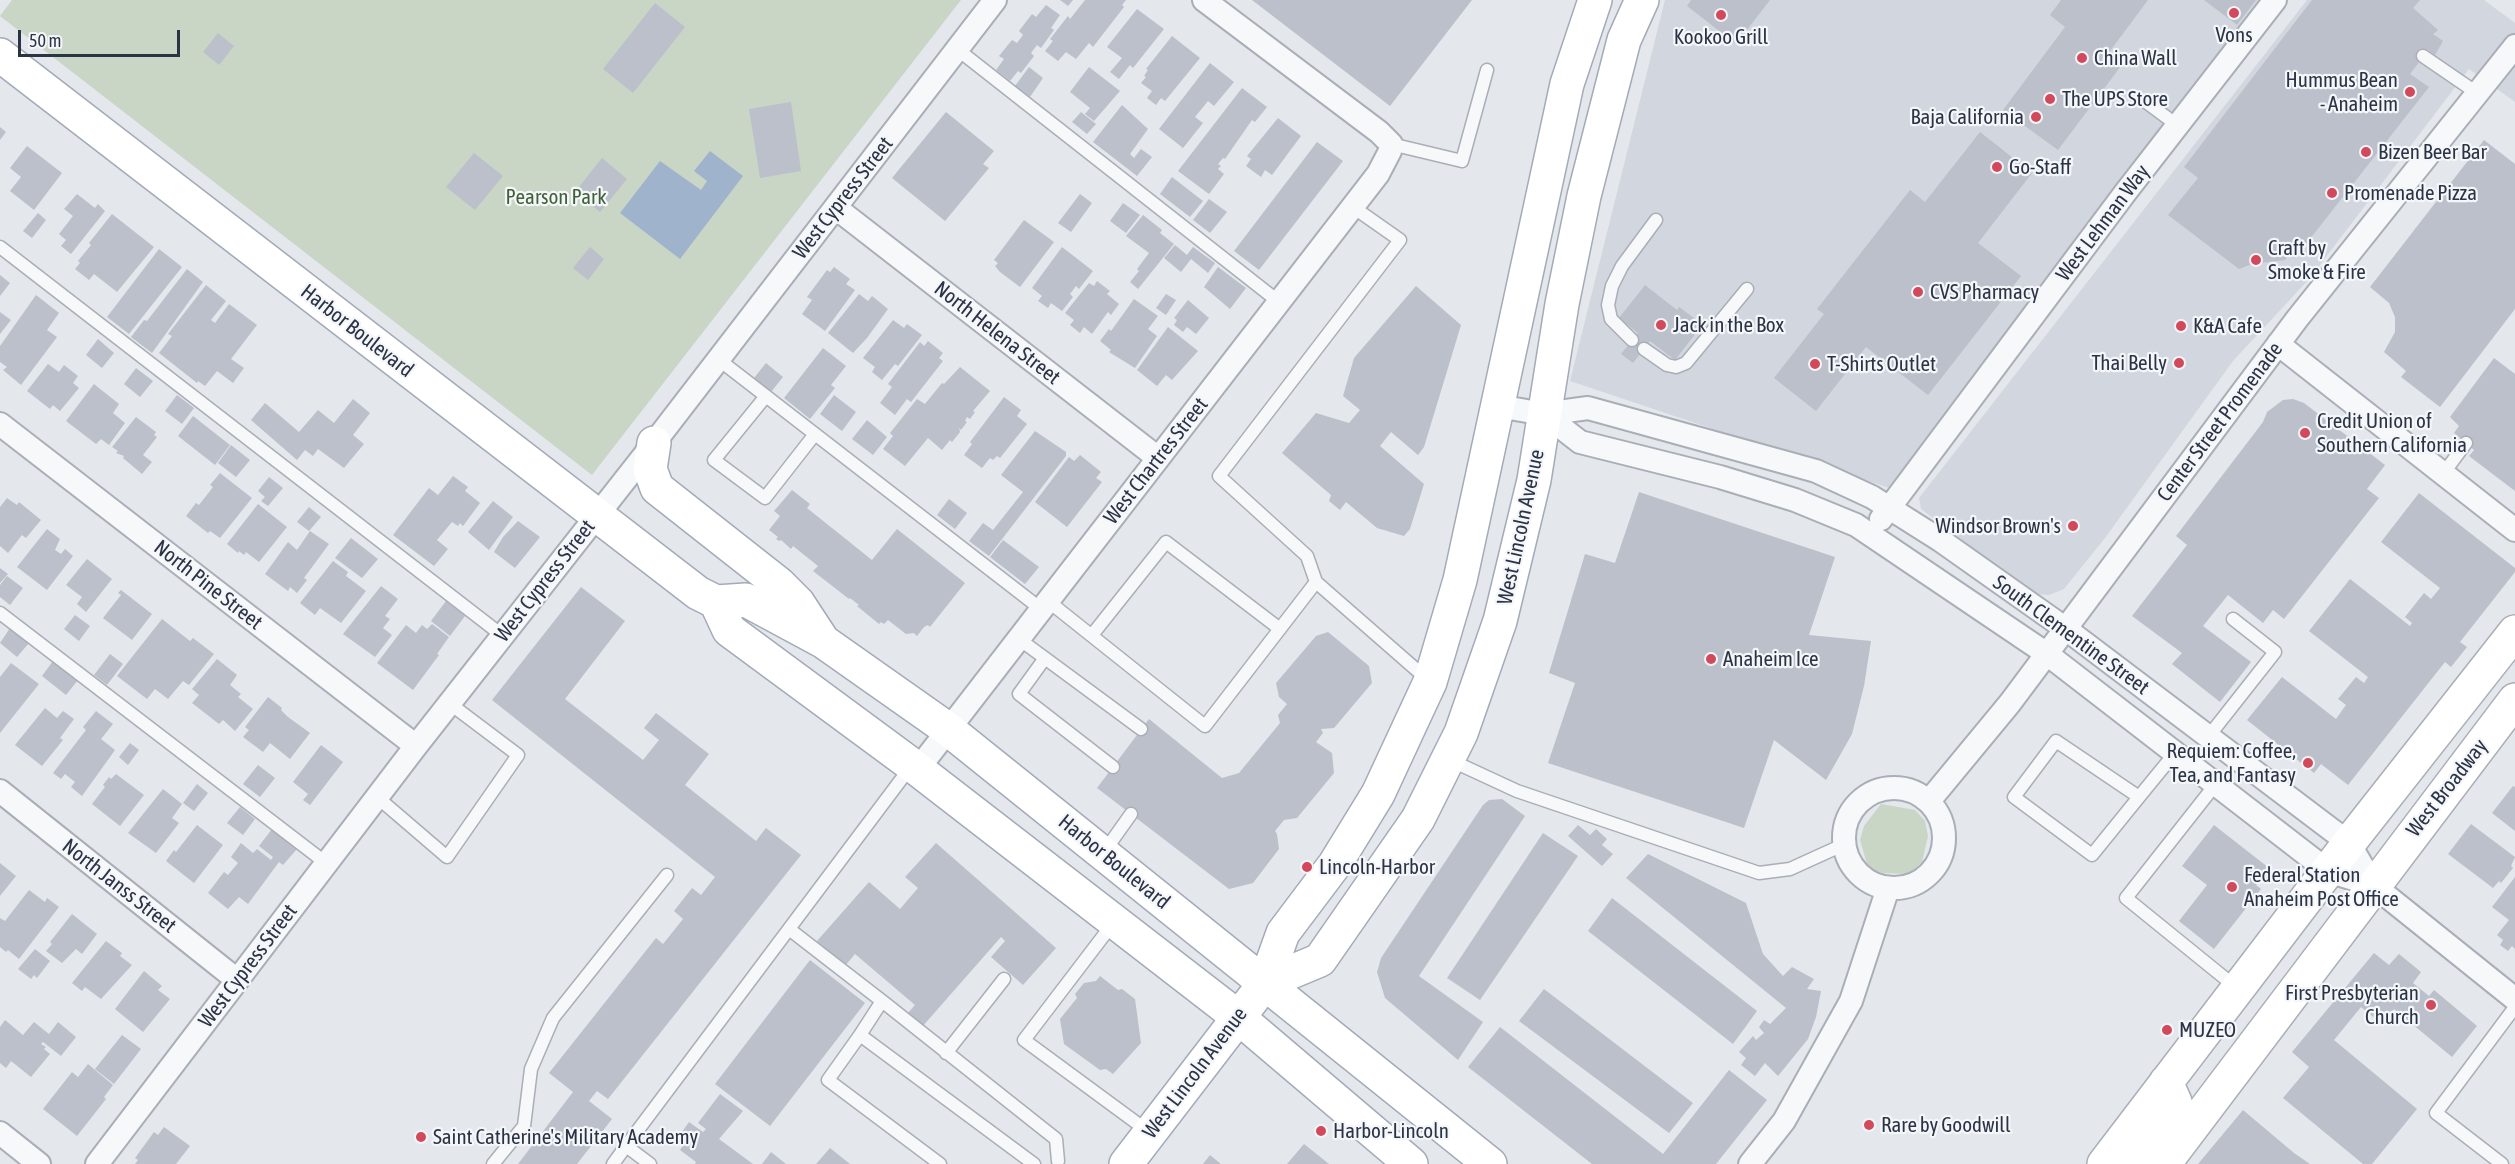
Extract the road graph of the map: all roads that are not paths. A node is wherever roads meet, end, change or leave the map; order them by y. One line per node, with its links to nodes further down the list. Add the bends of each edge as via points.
1 (995, 0): 7 (street, West Cypress Street)
2 (1204, 0): 14 (street, via 1379,132)
3 (1595, 0): 26 (main road, West Lincoln Avenue, via 1567,84)
4 (1642, 0): 27 (main road, West Lincoln Avenue, via 1624,40 1584,196)
5 (2275, 0): 13 (street, West Lehman Way)
6 (2515, 46): 11 (street, Center Street Promenade)
7 (957, 49): 16 (street, West Cypress Street); 20 (lane)
8 (0, 55): 35 (main road, Harbor Boulevard)
9 (2423, 56): 11 (lane)
10 (1487, 70): 14 (lane, via 1462,161)
11 (2477, 93): 22 (street, Center Street Promenade)
12 (2146, 102): 13 (lane)
13 (2177, 125): 34 (street, West Lehman Way)
14 (1391, 148): 15 (street, West Chartres Street, via 1378,174)
15 (1353, 207): 20 (street, West Chartres Street); 38 (lane, via 1400,240 1219,476 1307,556)
16 (836, 208): 24 (street, West Cypress Street); 32 (street, North Helena Street)
17 (1656, 220): 21 (lane, via 1622,266 1608,305 1611,319)
18 (0, 247): 47 (lane)
19 (1747, 290): 23 (lane, via 1686,363 1667,365)
20 (1279, 302): 32 (street, West Chartres Street)
21 (1632, 340)
22 (2278, 344): 33 (street); 43 (street, Center Street Promenade)
23 (1644, 349)
24 (718, 359): 25 (lane); 30 (street, West Cypress Street)
25 (766, 396): 29 (lane); 29 (lane, via 714,460 765,498)
26 (1498, 406): 27 (street); 53 (main road, West Lincoln Avenue, via 1460,580)
27 (1544, 414): 34 (street, South Clementine Street, via 1588,408 1727,445 1816,471); 37 (street, South Clementine Street, via 1580,442 1795,500 1856,525); 62 (main road, West Lincoln Avenue, via 1534,480 1500,621)
28 (0, 424): 60 (street, North Pine Street)
29 (815, 434): 40 (lane)
30 (654, 443): 35 (street, West Cypress Street); 49 (main road, via 650,469 657,488 779,584 798,603)
31 (2466, 443): 33 (lane)
32 (1158, 458): 40 (street, West Chartres Street)
33 (2443, 474): 36 (street)
34 (1888, 506): 37 (street, West Lehman Way); 43 (street, South Clementine Street)
35 (597, 515): 39 (main road, Harbor Boulevard, via 698,593); 47 (street, West Cypress Street)
36 (2515, 530)
37 (1871, 536): 50 (street, South Clementine Street)
38 (1316, 582): 44 (lane); 53 (lane)
39 (716, 602): 49 (main road, Harbor Boulevard, via 746,600); 63 (main road, via 729,630)
40 (1045, 605): 46 (lane); 48 (street, West Chartres Street)
41 (0, 614): 74 (lane)
42 (2233, 619): 59 (lane, via 2275,652)
43 (2066, 628): 50 (street, Center Street Promenade); 59 (street, South Clementine Street)
44 (1280, 629): 46 (lane, via 1166,543); 46 (lane, via 1205,726)
45 (2515, 632): 71 (main road, West Broadway)
46 (1092, 635)
47 (503, 636): 55 (street, West Cypress Street)
48 (1019, 639): 51 (lane); 57 (street, West Chartres Street)
49 (824, 642): 57 (main road, Harbor Boulevard)
50 (2047, 654): 61 (street, South Clementine Street); 69 (street, Center Street Promenade)
51 (1045, 658): 56 (lane); 64 (lane, via 1019,694)
52 (2515, 675): 58 (main road, via 2488,712)
53 (1430, 682): 83 (main road, West Lincoln Avenue, via 1378,794 1335,864 1283,933)
54 (2515, 700): 58 (main road, West Broadway)
55 (450, 703): 60 (street, West Cypress Street); 67 (lane, via 518,755 447,857)
56 (1141, 729)
57 (949, 730): 63 (street, West Chartres Street); 73 (main road, Harbor Boulevard)
58 (2490, 732): 77 (main road, West Broadway)
59 (2208, 737): 71 (street, South Clementine Street)
60 (416, 746): 67 (street, West Cypress Street)
61 (2175, 753): 65 (street, South Clementine Street); 68 (lane)
62 (1449, 760): 72 (lane, via 1517,791 1759,873 1790,869); 83 (main road, West Lincoln Avenue, via 1418,819 1320,960)
63 (915, 767): 79 (main road); 80 (lane)
64 (1113, 767)
65 (2216, 784): 75 (street, South Clementine Street); 84 (lane, via 2126,898)
66 (0, 791): 82 (street, North Janss Street)
67 (376, 797): 74 (street, West Cypress Street)
68 (2139, 797): 68 (lane, via 2091,855 2014,797 2056,741)
69 (1929, 801): 72 (street, via 1898,787 1871,793 1849,816); 78 (street, via 1941,819 1945,836 1942,853 1923,879)
70 (1131, 814): 73 (lane)
71 (2349, 843): 75 (main road, West Broadway); 77 (street, South Clementine Street)
72 (1845, 844): 78 (street, via 1854,868 1866,879)
73 (1103, 853): 83 (main road, Harbor Boulevard)
74 (326, 863): 82 (street, West Cypress Street)
75 (2328, 871): 77 (street, South Clementine Street); 84 (main road, West Broadway)
76 (667, 875): 99 (lane, via 553,1018 531,1069 524,1126)
77 (2373, 885): 85 (street, South Clementine Street); 109 (main road, West Broadway)
78 (1888, 888): 106 (street, via 1851,1001 1784,1121)
79 (1114, 921): 88 (main road); 92 (lane, via 1024,1040)
80 (789, 929): 86 (lane); 94 (lane)
81 (1004, 979): 90 (lane)
82 (237, 980): 98 (street, West Cypress Street)
83 (1265, 983): 88 (main road, West Lincoln Avenue); 105 (main road, Harbor Boulevard)
84 (2238, 988): 91 (main road, West Broadway)
85 (2515, 999)
86 (882, 1001): 89 (lane); 90 (lane)
87 (2515, 1007): 110 (lane, via 2436,1113)
88 (1238, 1017): 92 (main road, West Lincoln Avenue); 95 (main road)
89 (860, 1035): 102 (lane, via 828,1080); 103 (lane)
90 (946, 1053): 96 (lane, via 1056,1139)
91 (2166, 1082): 107 (main road, West Broadway); 108 (main road, via 2175,1102 2170,1119)
92 (1150, 1132): 104 (main road, West Lincoln Avenue)
93 (0, 1133): 97 (street)
94 (626, 1146): 100 (lane); 101 (lane)
95 (1396, 1156)
96 (1058, 1163)
97 (39, 1164)
98 (97, 1164)
99 (494, 1164)
100 (613, 1164)
101 (650, 1164)
102 (940, 1164)
103 (1034, 1164)
104 (1126, 1164)
105 (1490, 1164)
106 (1750, 1164)
107 (2104, 1164)
108 (2136, 1164)
109 (2164, 1164)
110 (2502, 1164)

